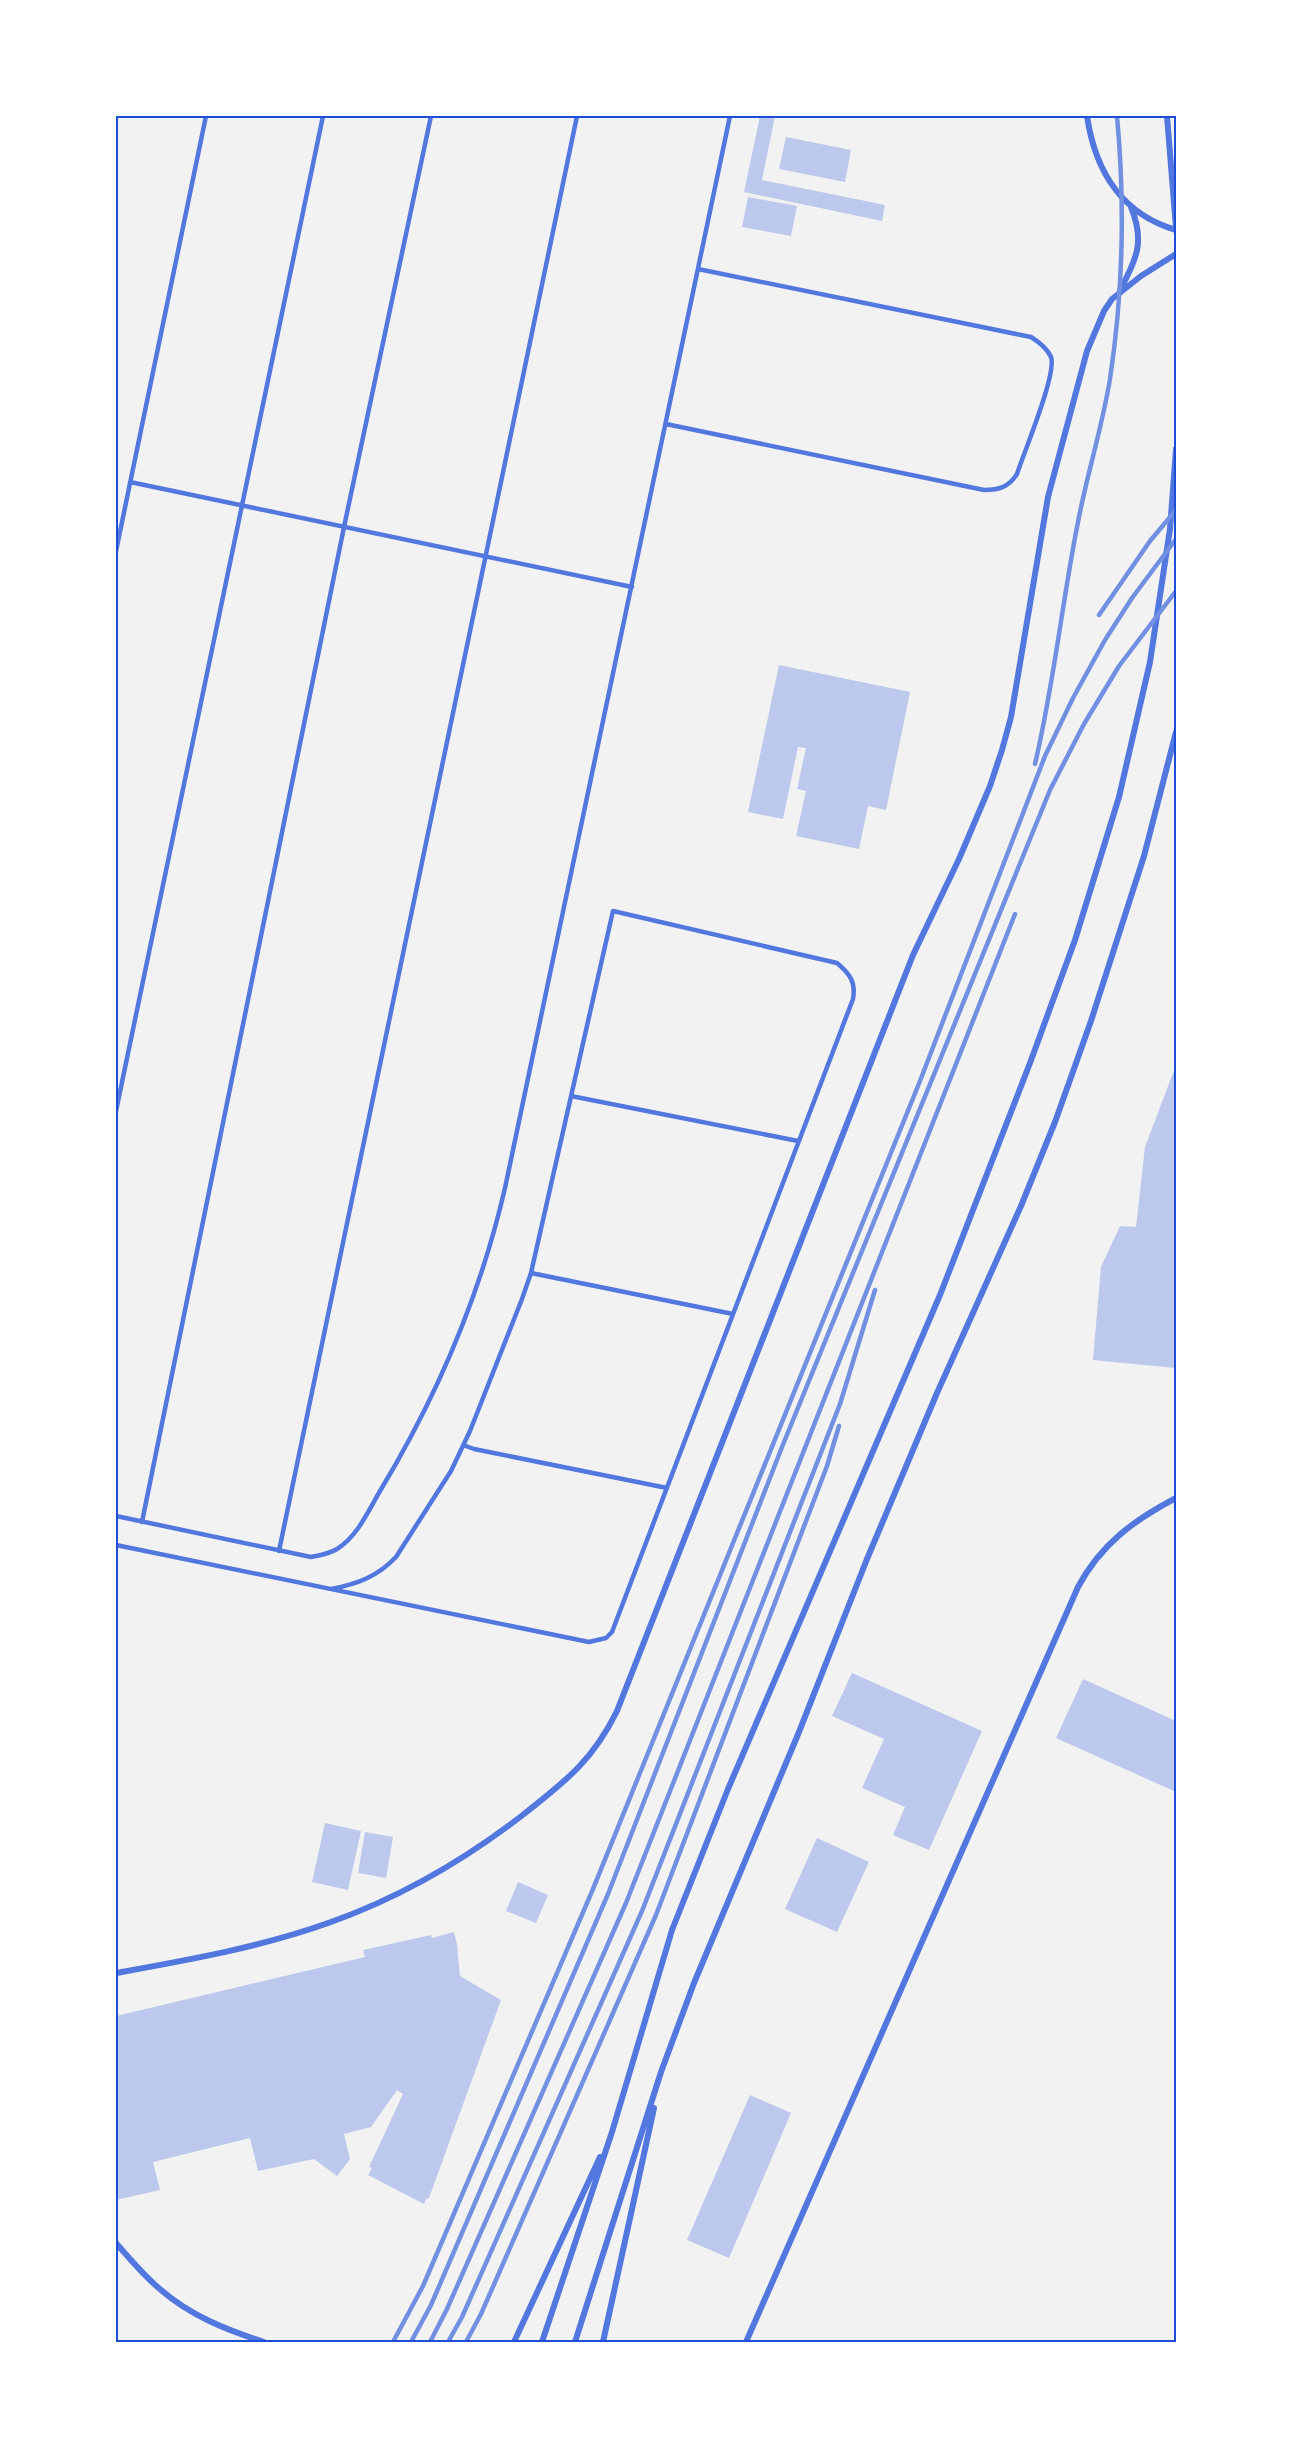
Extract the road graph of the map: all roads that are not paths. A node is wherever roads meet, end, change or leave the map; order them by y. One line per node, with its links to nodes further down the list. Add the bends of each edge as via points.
1 (206, 116): 15 (lane)
2 (323, 116): 16 (lane)
3 (431, 116): 17 (lane)
4 (577, 116): 19 (lane)
5 (730, 116): 11 (lane)
6 (1088, 116): 8 (street, via 1101,168)
7 (1167, 116): 9 (street)
8 (1131, 206): 9 (street, via 1149,219); 12 (street, via 1140,239 1136,260)
9 (1176, 229)
10 (1176, 254): 12 (street)
11 (698, 269): 13 (lane); 13 (lane, via 1031,337 1050,356 1051,375 1017,474 1004,488 994,490)
12 (1119, 292): 35 (street, via 1104,311 1077,381 1048,497 1011,717 990,786 913,955 604,1738 555,1790 494,1837 388,1898 332,1922 271,1940)
13 (666, 424): 20 (lane)
14 (1176, 449): 37 (street, via 1161,595 1137,727 1099,866 1030,1063 940,1296 676,1919)
15 (130, 482): 16 (lane); 18 (lane)
16 (242, 506): 17 (lane); 23 (lane)
17 (344, 527): 19 (lane); 31 (lane)
18 (116, 551)
19 (485, 556): 20 (lane); 33 (lane)
20 (632, 586): 33 (lane, via 506,1188 471,1308 419,1424 352,1536 328,1554 311,1557)
21 (1176, 734): 36 (street, via 1138,876 1055,1122 867,1559)
22 (571, 1096): 24 (lane); 24 (lane, via 613,911 837,963 850,974 855,988 853,999); 25 (lane)
23 (116, 1111)
24 (798, 1141): 26 (lane)
25 (531, 1274): 26 (lane); 27 (lane)
26 (733, 1314): 28 (lane)
27 (464, 1444): 28 (lane); 34 (lane, via 431,1506 385,1569 354,1585)
28 (667, 1488): 34 (lane, via 612,1632 597,1642)
29 (1176, 1498): 44 (street, via 1136,1520 1108,1543 1078,1587)
30 (116, 1516): 31 (lane)
31 (142, 1522): 33 (lane)
32 (116, 1545): 34 (lane)
33 (279, 1551)
34 (331, 1589)
35 (116, 1973)
36 (661, 2072): 42 (street); 43 (street)
37 (612, 2132): 40 (street); 41 (street)
38 (116, 2243): 39 (street, via 160,2290 181,2305)
39 (264, 2343)
40 (514, 2343)
41 (542, 2343)
42 (575, 2343)
43 (603, 2343)
44 (746, 2343)

